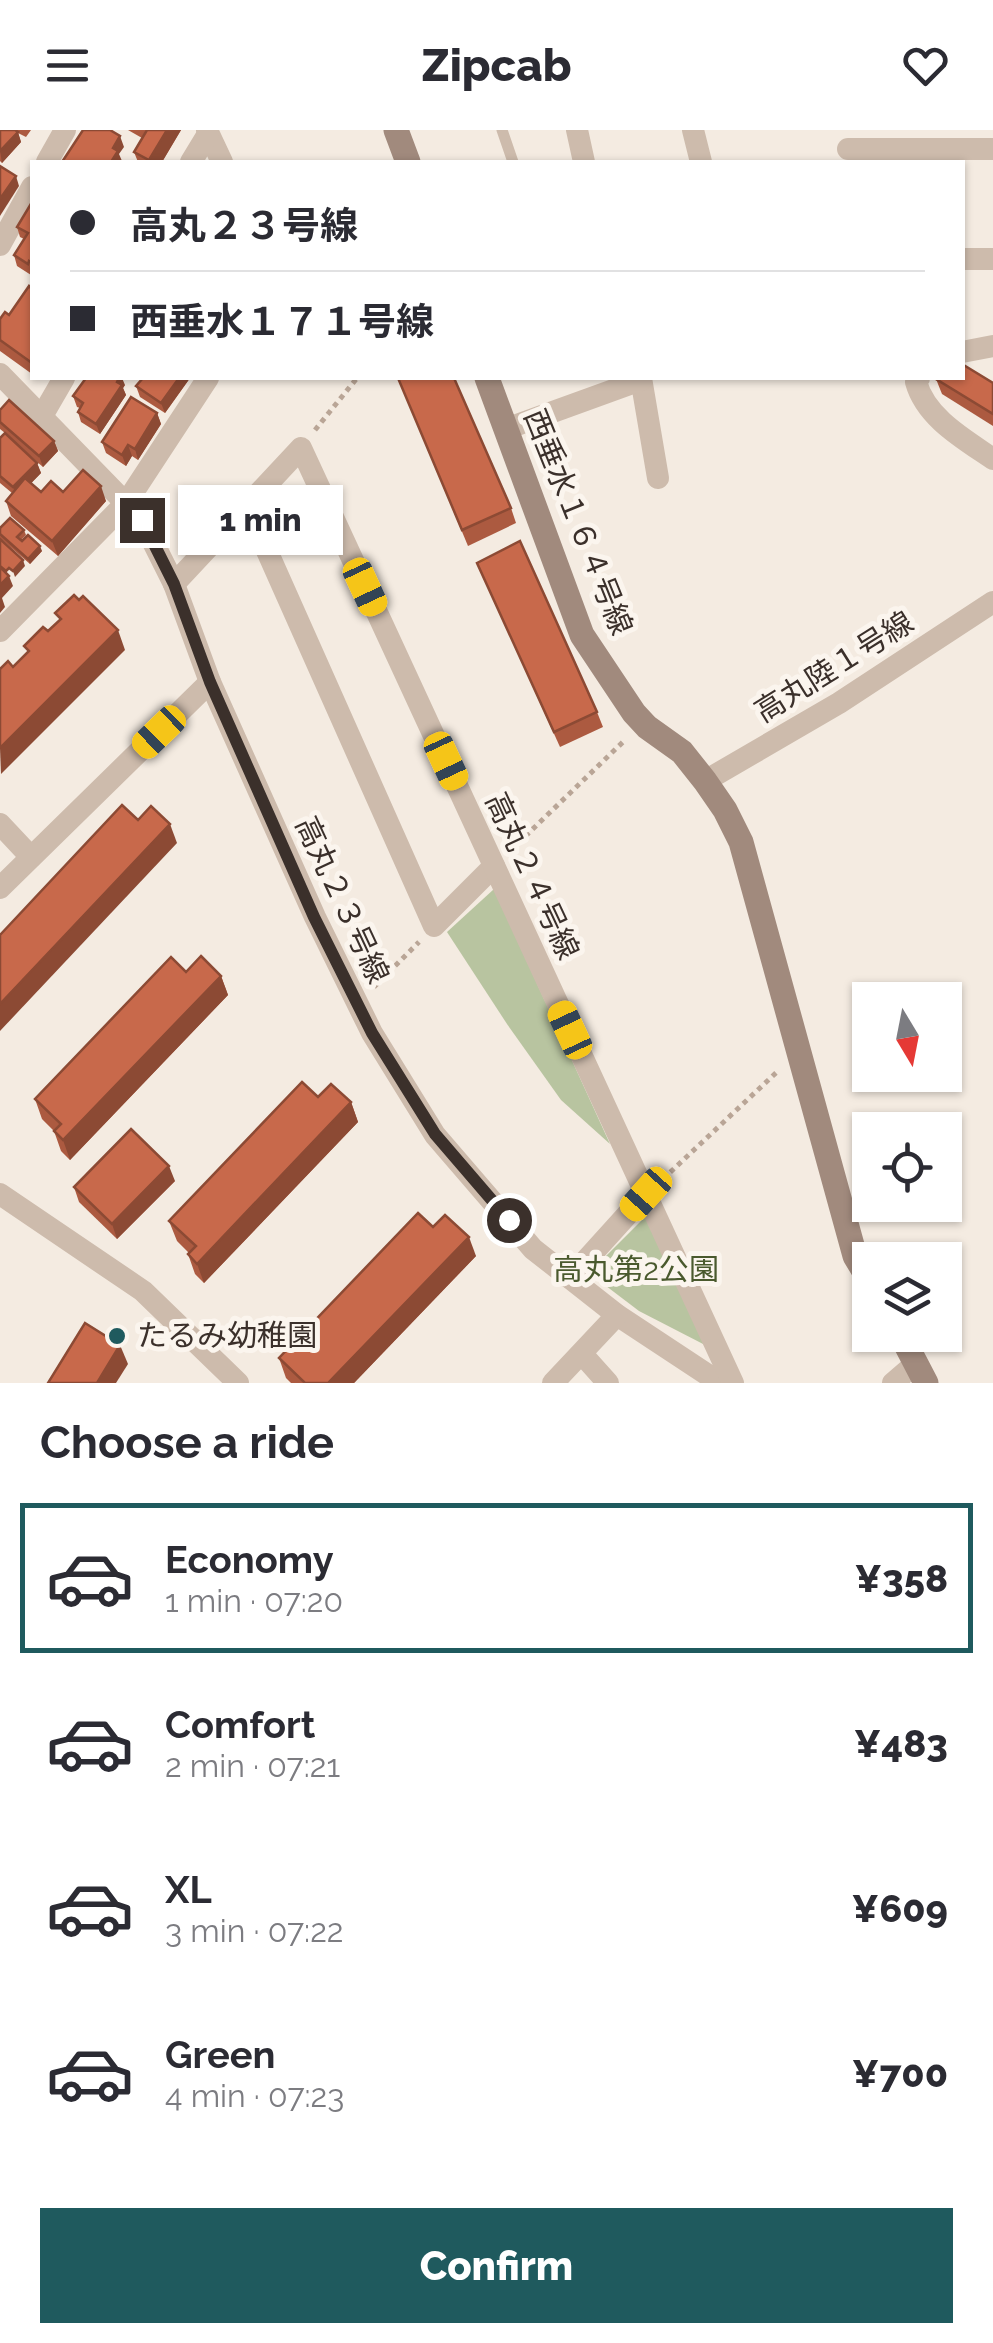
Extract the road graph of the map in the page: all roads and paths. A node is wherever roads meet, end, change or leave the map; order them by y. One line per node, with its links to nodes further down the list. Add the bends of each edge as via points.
1 (65, 130): 9 (street)
2 (396, 130): 12 (street)
3 (502, 130): 13 (lane)
4 (577, 130): 14 (street)
5 (693, 130): 15 (street)
6 (208, 132): 10 (street); 11 (street)
7 (848, 147): 8 (street)
8 (993, 150)
9 (47, 160)
10 (192, 160)
11 (221, 160)
12 (407, 160)
13 (513, 160)
14 (584, 160)
15 (700, 160)
16 (30, 192): 17 (street)
17 (0, 245)
18 (965, 259): 19 (street)
19 (993, 260)
20 (993, 346): 21 (street)
21 (965, 351)
22 (0, 374): 31 (street, 高丸２３号線)
23 (63, 380): 31 (street)
24 (207, 380): 36 (street)
25 (355, 380): 33 (path)
26 (488, 380): 32 (street, 西垂水１６４号線)
27 (634, 380): 30 (street)
28 (641, 380): 35 (street)
29 (918, 380): 34 (street, via 919,394 949,428)
30 (594, 386): 32 (street)
31 (42, 416): 36 (street, 高丸２３号線)
32 (506, 429): 42 (street, 西垂水１６４号線, via 582,635)
33 (300, 448): 37 (street); 46 (street, 高丸２４号線)
34 (993, 459)
35 (658, 478)
36 (126, 502): 38 (street, 高丸２３号線); 40 (street)
37 (247, 506): 38 (street); 48 (street)
38 (174, 584): 41 (street, 高丸２３号線)
39 (993, 602): 43 (street, 高丸陸１号線, via 839,704)
40 (0, 631)
41 (210, 682): 45 (street); 49 (street, 高丸２３号線)
42 (643, 723): 43 (street, 西垂水１６４号線, via 682,752); 46 (path)
43 (705, 780): 50 (street, 西垂水１６４号線, via 741,842)
44 (0, 824): 45 (street)
45 (31, 857): 47 (street)
46 (494, 866): 48 (street); 52 (street, 高丸２４号線)
47 (0, 888)
48 (434, 926): 49 (path)
49 (358, 1004): 54 (street, 高丸２３号線, via 435,1134 533,1249)
50 (798, 1052): 52 (path); 53 (street, 西垂水１６４号線)
51 (0, 1194): 58 (street, via 143,1291)
52 (646, 1194): 54 (street); 62 (street, 高丸２４号線)
53 (852, 1245)
54 (570, 1278): 55 (street, 高丸２３号線)
55 (617, 1315): 56 (street); 61 (street, 高丸２３号線)
56 (582, 1354): 59 (street); 60 (street)
57 (920, 1374): 63 (street)
58 (238, 1383)
59 (554, 1383)
60 (608, 1383)
61 (720, 1383)
62 (733, 1383)
63 (893, 1383)

